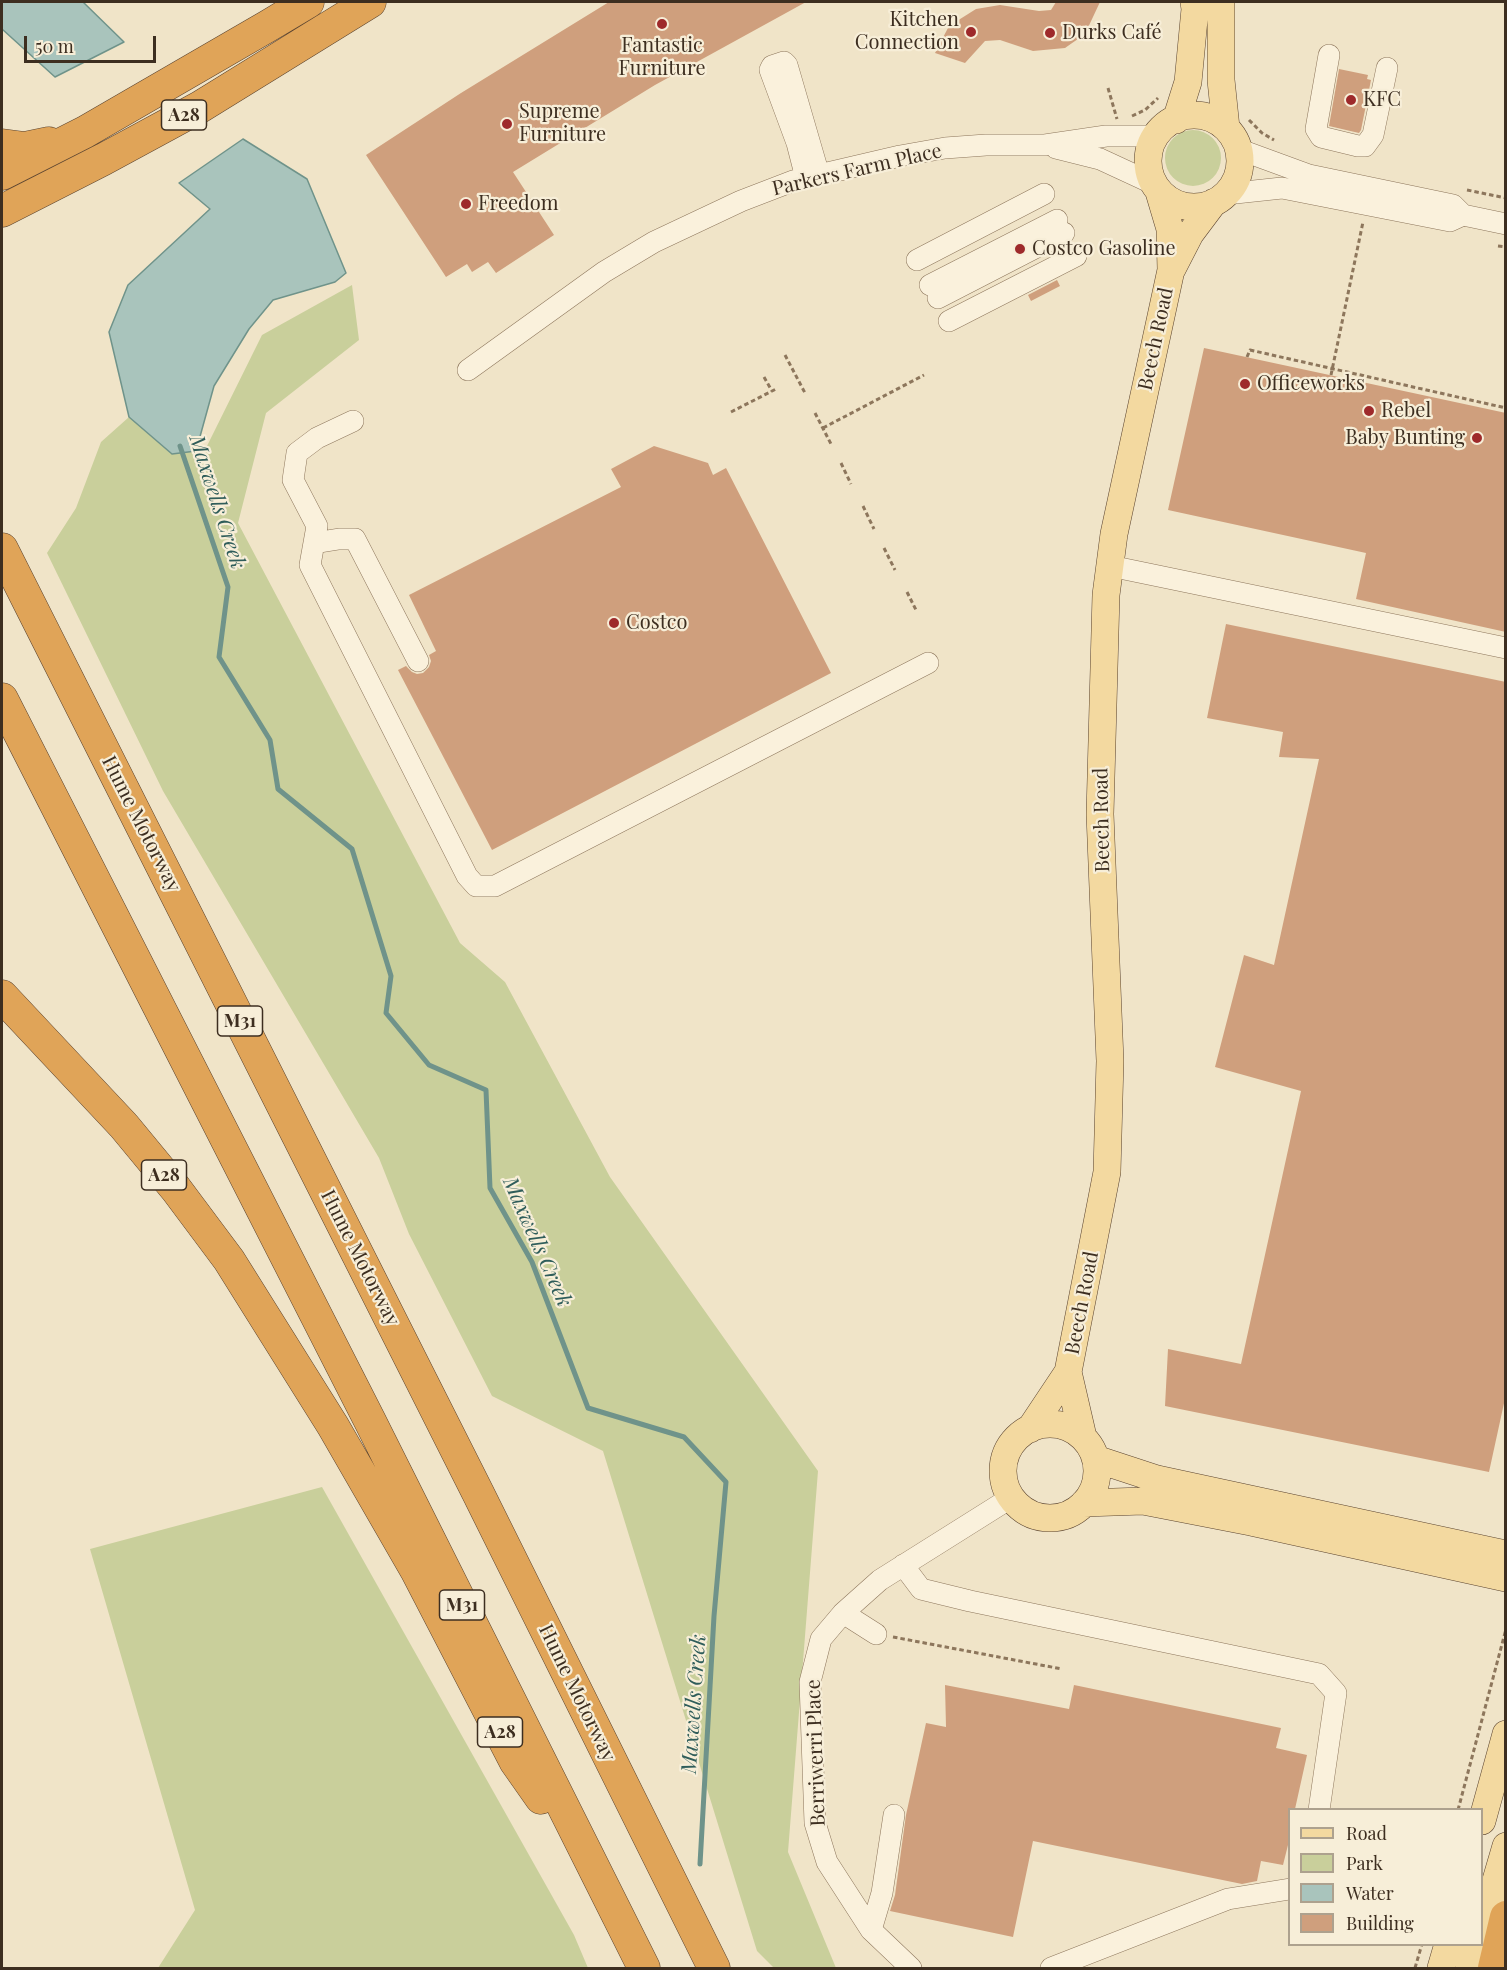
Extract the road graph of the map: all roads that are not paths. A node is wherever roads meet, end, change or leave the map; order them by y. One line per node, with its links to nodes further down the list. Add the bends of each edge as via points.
1 (308, 2): 9 (highway, A28)
2 (370, 2): 16 (highway, A28, via 200,106)
3 (1194, 2): 7 (main road, via 1188,82)
4 (1221, 2): 8 (main road, via 1221,80)
5 (1329, 56): 6 (street, via 1316,129 1321,137 1358,146 1365,146 1373,135)
6 (1387, 68)
7 (1176, 120): 8 (main road, via 1185,115 1206,117); 10 (main road, via 1167,123)
8 (1237, 131): 15 (main road, via 1240,165 1235,181); 17 (street, via 1310,175 1454,205)
9 (84, 132): 11 (highway, via 45,145); 13 (highway, A28)
10 (1155, 136): 12 (street, Parkers Farm Place, via 1106,136); 14 (main road, via 1148,160)
11 (2, 145)
12 (1045, 145): 14 (street, Parkers Farm Place, via 1100,159); 21 (street, Parkers Farm Place, via 945,148 900,156 793,181 741,201 654,242 604,272)
13 (2, 174)
14 (1156, 188): 15 (main road, via 1185,206 1195,207); 20 (main road, Beech Road, via 1170,229)
15 (1220, 198): 17 (street, via 1282,188 1450,221); 20 (main road, Beech Road, via 1190,234)
16 (2, 211)
17 (1463, 215): 18 (street)
18 (1506, 224)
19 (1060, 226): 19 (street, via 934,291)
20 (1171, 270): 25 (main road, Beech Road)
21 (468, 370)
22 (353, 421): 23 (street, via 317,438 297,453 293,480 317,526)
23 (314, 543): 27 (street, via 355,539); 28 (street, via 310,566 467,876 476,886 495,886)
24 (2, 549): 55 (highway, Hume Motorway / M31)
25 (1110, 566): 26 (street); 31 (main road, Beech Road, via 1100,814 1110,1062 1107,1172)
26 (1506, 648)
27 (418, 661)
28 (928, 663)
29 (2, 699): 47 (highway, M31)
30 (2, 996): 47 (highway, A28, via 124,1126 230,1260 416,1570 515,1761)
31 (1068, 1372): 32 (main road, Beech Road); 33 (main road, Beech Road)
32 (1030, 1429): 33 (main road, via 1057,1424); 35 (main road, via 1017,1438 1004,1467 1005,1483)
33 (1083, 1437): 34 (main road)
34 (1096, 1460): 36 (main road, via 1095,1483); 37 (main road, via 1157,1479)
35 (1012, 1497): 36 (main road, via 1021,1508 1047,1518 1073,1512); 38 (street, Berriwerri Place)
36 (1084, 1503): 39 (main road, via 1143,1501)
37 (1506, 1554)
38 (903, 1565): 40 (street, Berriwerri Place); 43 (street, via 921,1589 1319,1674 1336,1693)
39 (1506, 1578)
40 (843, 1612): 41 (street); 51 (street, Berriwerri Place, via 821,1640 810,1682 815,1822 827,1863)
41 (876, 1634)
42 (1506, 1734): 45 (main road)
43 (1319, 1808)
44 (894, 1815): 51 (street, via 882,1893)
45 (1483, 1817)
46 (1506, 1846): 50 (main road)
47 (601, 1882): 54 (highway, M31)
48 (1288, 1889): 57 (street, via 1228,1899)
49 (1506, 1917): 60 (highway)
50 (1483, 1925)
51 (871, 1930): 56 (street, Berriwerri Place)
52 (1448, 1946): 58 (main road)
53 (1475, 1946): 59 (main road)
54 (644, 1968)
55 (714, 1968)
56 (911, 1968)
57 (1051, 1968)
58 (1442, 1968)
59 (1469, 1968)
60 (1494, 1968)

